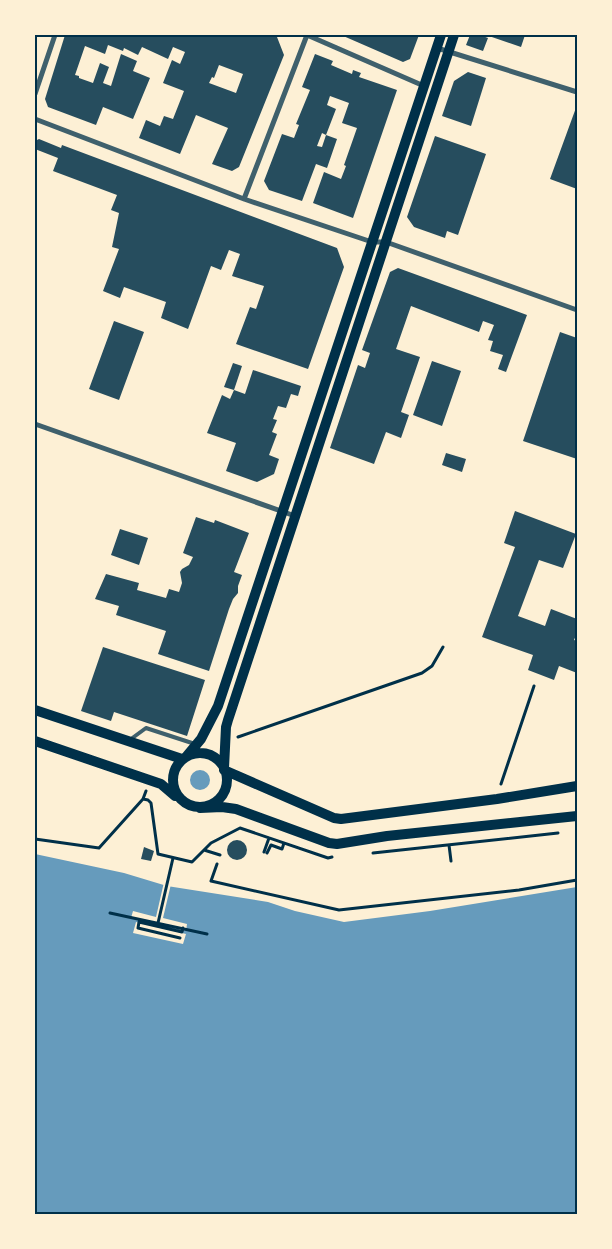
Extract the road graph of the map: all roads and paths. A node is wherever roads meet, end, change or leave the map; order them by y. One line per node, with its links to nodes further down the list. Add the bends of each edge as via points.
1 (54, 35): 9 (street)
2 (307, 35): 7 (street); 11 (street)
3 (441, 35): 5 (main road)
4 (454, 35): 6 (main road)
5 (437, 48): 6 (street); 7 (main road)
6 (449, 51): 8 (street); 13 (main road)
7 (424, 86): 12 (main road)
8 (577, 92)
9 (35, 94)
10 (35, 119): 11 (street)
11 (244, 199): 12 (street)
12 (372, 242): 13 (street); 16 (main road)
13 (386, 242): 14 (street); 17 (main road)
14 (577, 310)
15 (35, 424): 16 (street)
16 (282, 510): 17 (street); 24 (main road, via 218,706)
17 (295, 516): 26 (main road, via 226,727)
18 (443, 647): 21 (path, via 432,666 422,673)
19 (534, 686): 28 (path)
20 (35, 710): 23 (main road)
21 (235, 738)
22 (35, 742): 27 (main road)
23 (127, 742): 24 (lane, via 146,728); 25 (main road)
24 (197, 744): 25 (main road)
25 (184, 758): 26 (main road, via 205,753 219,761); 30 (main road, via 177,765 172,780)
26 (224, 769): 29 (main road, via 341,819 497,800); 31 (main road, via 227,782 222,797)
27 (161, 784): 30 (main road); 34 (path, via 159,789 148,786 143,799 99,848)
28 (501, 784)
29 (577, 786)
30 (182, 802): 31 (main road)
31 (200, 808): 32 (main road, via 222,806 236,809 337,844)
32 (577, 816)
33 (269, 838): 35 (path, via 265,852 271,845 282,849)
34 (35, 839)
35 (284, 843)
36 (449, 845): 40 (path)
37 (204, 850): 38 (path)
38 (220, 855)
39 (173, 858): 44 (path)
40 (451, 860)
41 (217, 864): 42 (path, via 211,881 339,910 519,890)
42 (577, 880)
43 (110, 913): 44 (path)
44 (158, 923): 45 (path)
45 (184, 929): 46 (path); 47 (path, via 182,932 140,922 138,928)
46 (207, 934)
47 (180, 938)

